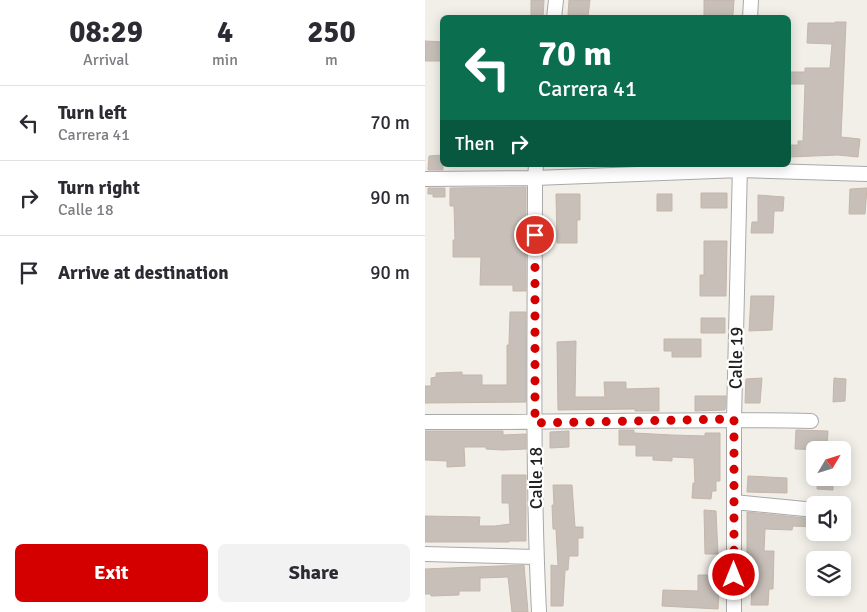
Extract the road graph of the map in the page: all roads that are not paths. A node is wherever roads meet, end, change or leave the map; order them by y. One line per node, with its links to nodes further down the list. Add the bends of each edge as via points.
1 (556, 0): 3 (street)
2 (751, 0): 4 (street)
3 (554, 15)
4 (750, 15)
5 (740, 167): 6 (street); 7 (street); 9 (street, Calle 19)
6 (535, 172): 8 (street); 12 (street, Calle 18)
7 (867, 174)
8 (425, 179)
9 (734, 419): 10 (street); 12 (street); 13 (street, Calle 19)
10 (811, 421)
11 (425, 422): 12 (street)
12 (535, 423): 16 (street, Calle 18)
13 (734, 502): 14 (street); 18 (street, Calle 19)
14 (806, 509)
15 (425, 554): 16 (street)
16 (536, 557): 17 (street, Calle 18)
17 (539, 612)
18 (734, 612)

